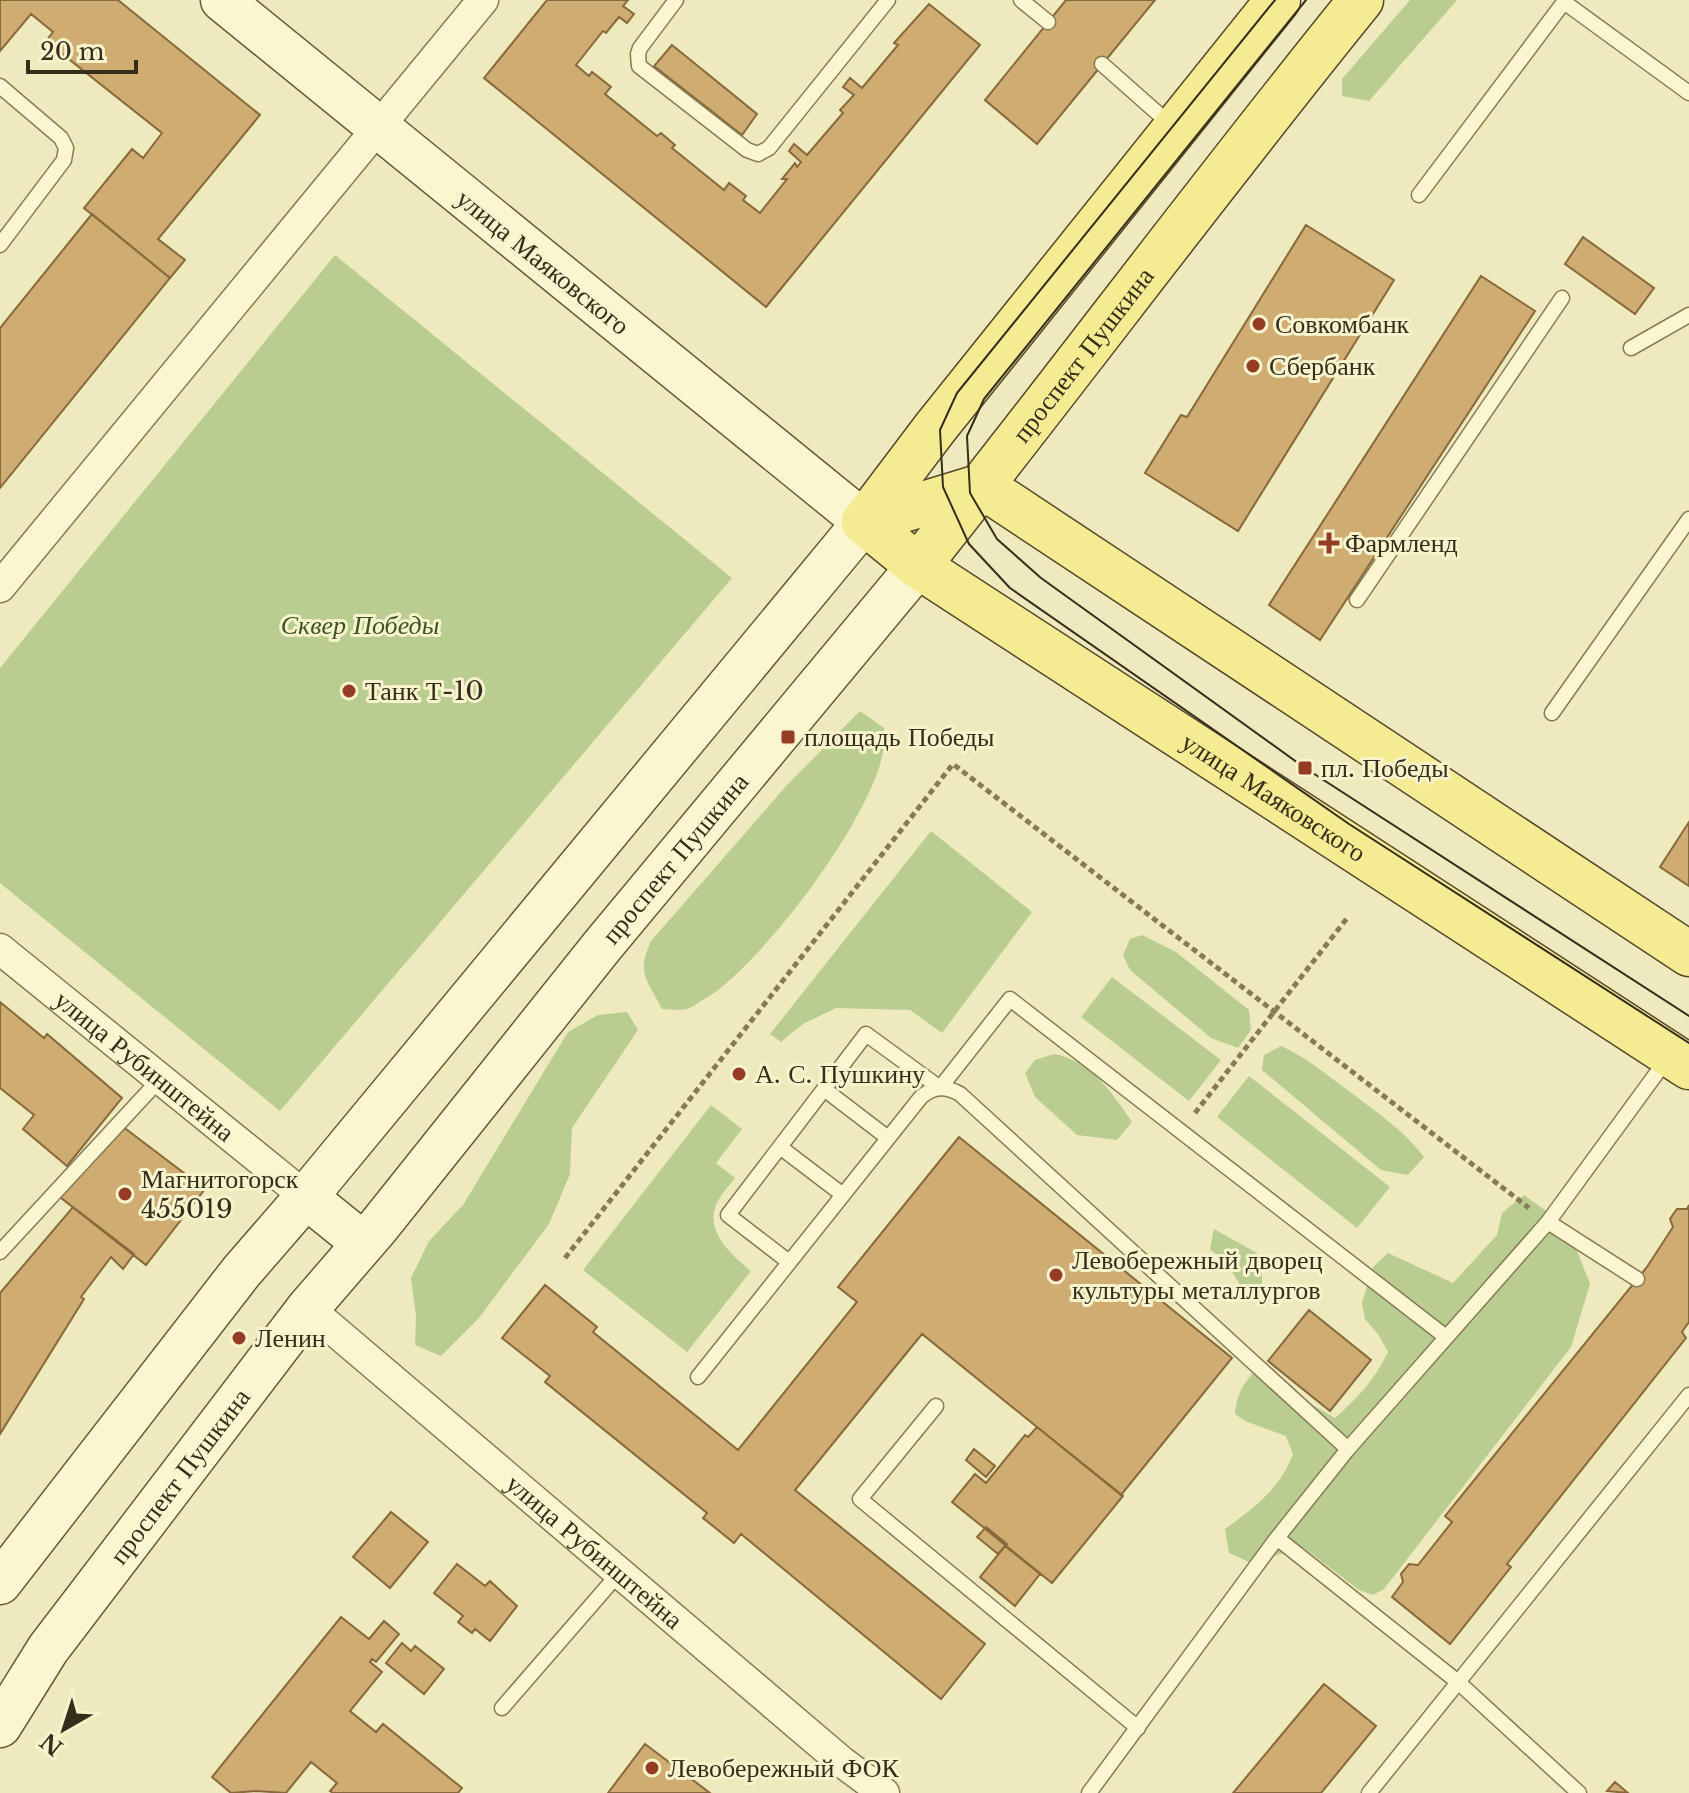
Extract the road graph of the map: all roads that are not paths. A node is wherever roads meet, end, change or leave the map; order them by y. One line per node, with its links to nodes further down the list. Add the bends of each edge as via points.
1 (222, 0): 12 (main road, улица Маяковского)
2 (483, 0): 12 (street)
3 (676, 0): 4 (lane, via 640,48 639,66 758,154 769,148)
4 (888, 0)
5 (1021, 0): 8 (lane)
6 (1278, 0): 13 (main road)
7 (1361, 0): 19 (main road, проспект Пушкина)
8 (1048, 22)
9 (1102, 64): 13 (lane)
10 (0, 86): 15 (lane, via 66,148 64,160)
11 (1689, 93): 14 (lane, via 1564,2)
12 (378, 128): 21 (main road, улица Маяковского); 23 (street)
13 (1174, 128): 21 (main road)
14 (1419, 195)
15 (0, 245)
16 (1562, 298): 24 (lane)
17 (1689, 315): 18 (lane)
18 (1631, 348)
19 (982, 486): 21 (main road); 22 (main road, проспект Пушкина); 27 (main road)
20 (1689, 519): 25 (lane)
21 (864, 522): 22 (main road, улица Маяковского); 35 (main road)
22 (918, 566): 28 (main road, улица Маяковского); 37 (main road, проспект Пушкина)
23 (0, 587)
24 (1357, 600)
25 (1552, 713)
26 (0, 949): 29 (street, улица Рубинштейна)
27 (1689, 954)
28 (1679, 1061): 36 (lane)
29 (160, 1079): 35 (street, улица Рубинштейна); 38 (lane)
30 (940, 1088): 31 (lane, via 866,1034); 32 (lane, via 921,1097); 42 (lane, via 1010,999); 46 (lane, via 960,1094)
31 (824, 1089): 32 (lane); 33 (lane)
32 (888, 1138): 34 (lane)
33 (780, 1147): 34 (lane); 39 (lane, via 728,1215)
34 (843, 1195): 39 (lane)
35 (306, 1197): 37 (main road, улица Рубинштейна); 49 (main road, via 241,1272)
36 (1548, 1222): 40 (lane); 42 (lane)
37 (363, 1243): 41 (main road, проспект Пушкина)
38 (0, 1252)
39 (789, 1262): 43 (lane)
40 (1637, 1279)
41 (308, 1308): 48 (street, улица Рубинштейна); 52 (main road, проспект Пушкина, via 48,1649)
42 (1446, 1337): 46 (lane)
43 (698, 1377)
44 (1689, 1395): 50 (lane)
45 (936, 1406): 53 (lane, via 860,1499)
46 (1348, 1449): 47 (lane)
47 (1277, 1538): 50 (lane); 53 (lane)
48 (620, 1572): 51 (lane); 54 (street, улица Рубинштейна)
49 (0, 1583)
50 (1458, 1682): 56 (lane); 57 (lane)
51 (502, 1708)
52 (0, 1726)
53 (1138, 1728): 55 (lane)
54 (884, 1793)
55 (1089, 1793)
56 (1369, 1793)
57 (1579, 1793)

